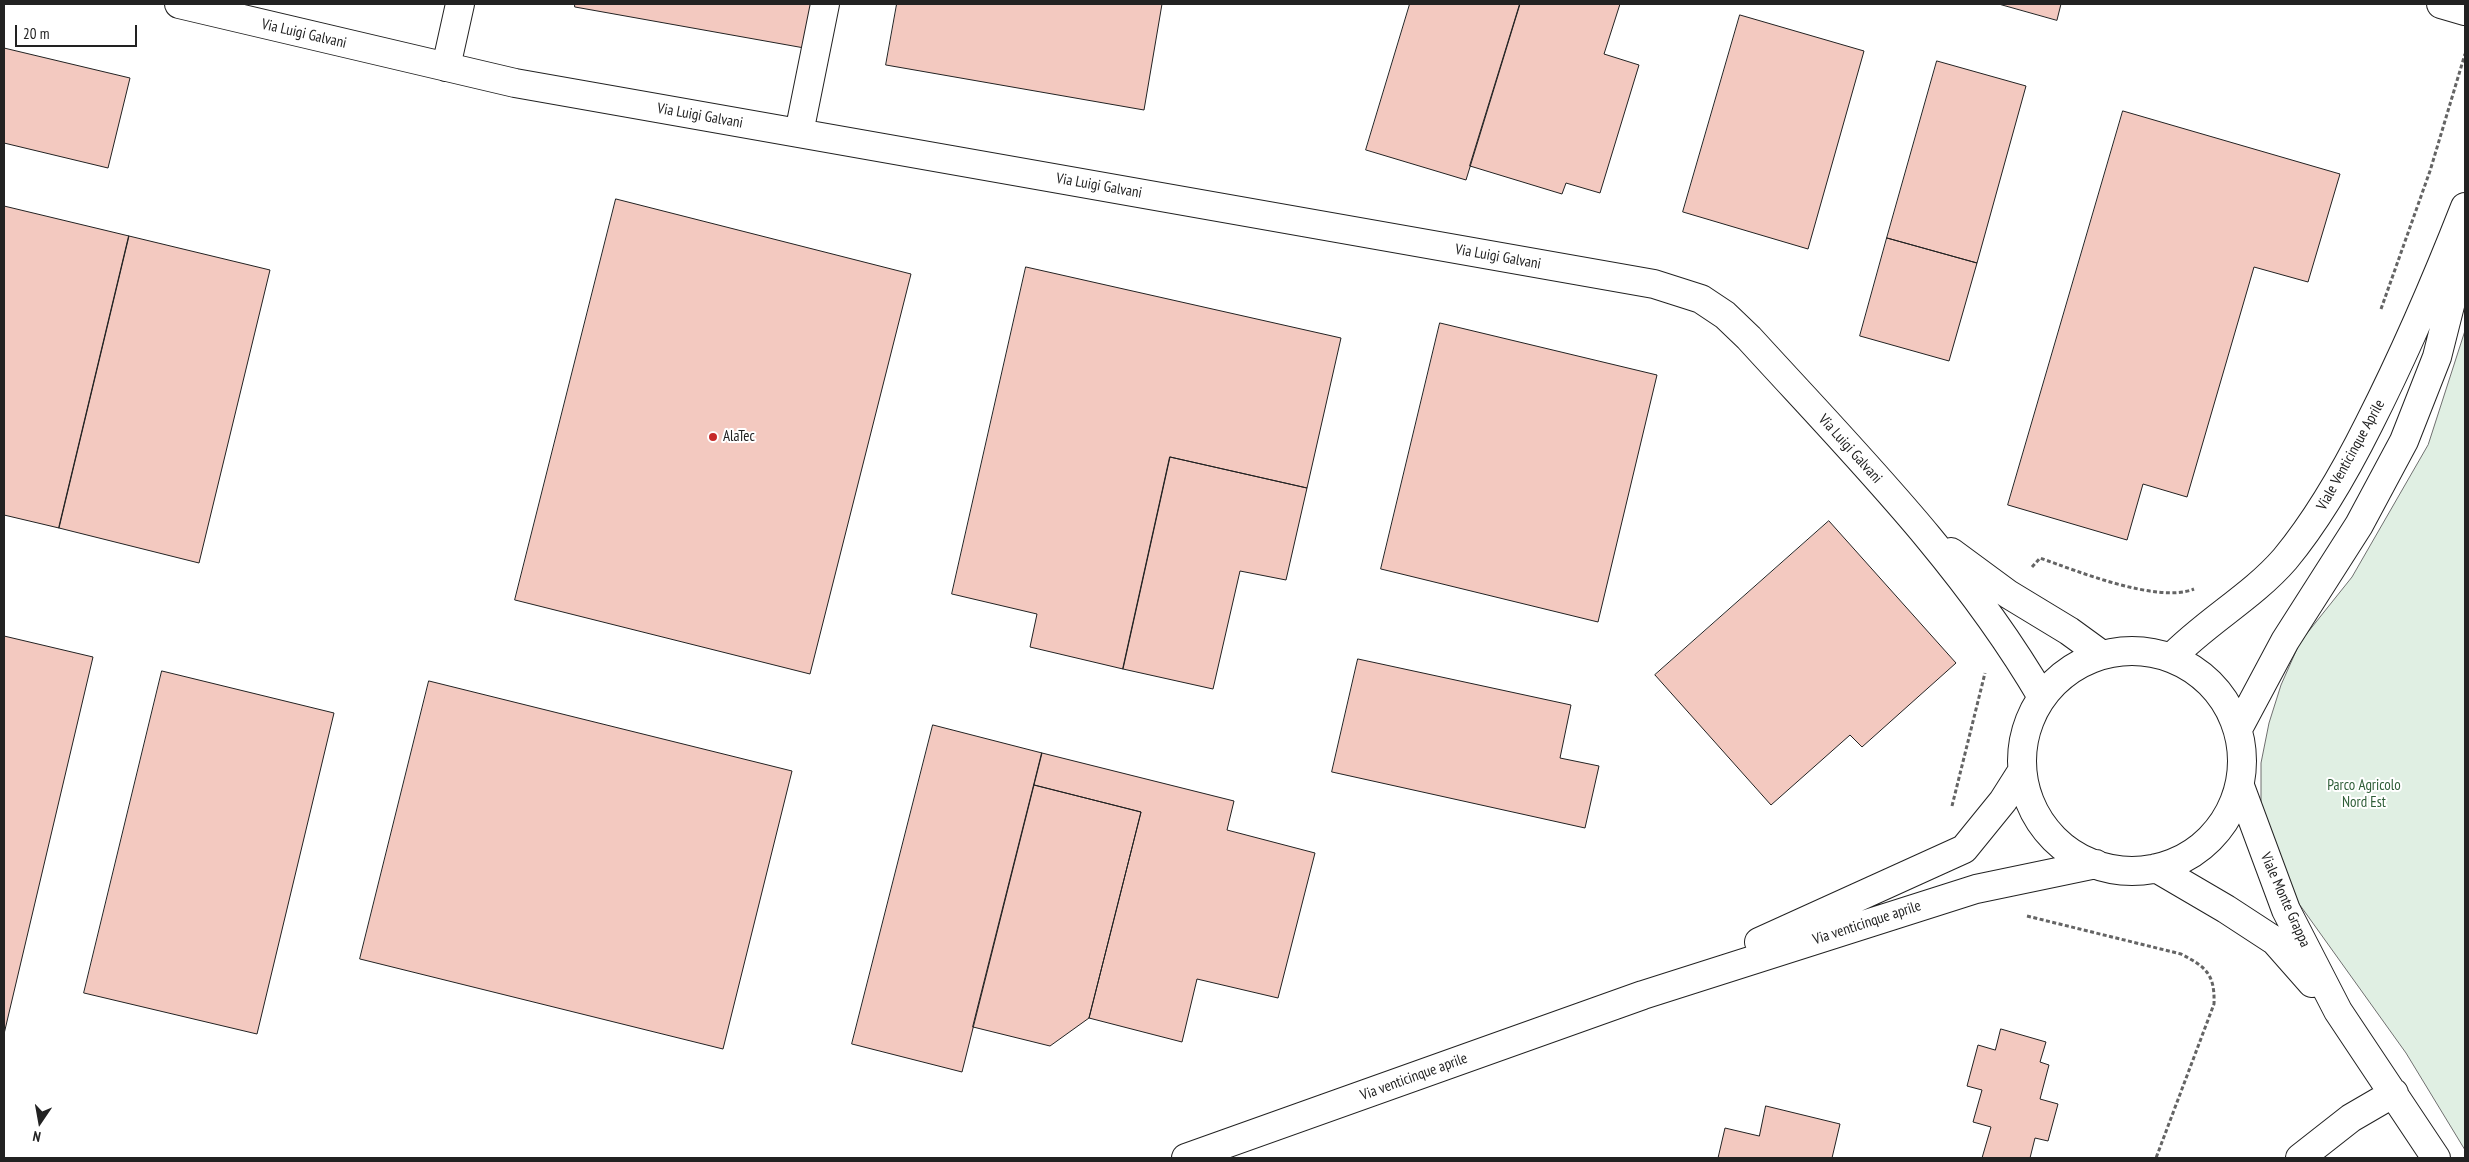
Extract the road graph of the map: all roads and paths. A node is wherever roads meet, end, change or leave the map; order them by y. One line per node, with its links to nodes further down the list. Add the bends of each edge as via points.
1 (179, 4): 6 (street, Via Luigi Galvani)
2 (460, 4): 6 (street)
3 (825, 4): 7 (street)
4 (2441, 4): 5 (street)
5 (2465, 11)
6 (446, 67): 7 (street, Via Luigi Galvani, via 515,84)
7 (799, 133): 10 (street, Via Luigi Galvani, via 1654,284 1701,299 1725,315 1749,338)
8 (2465, 206): 12 (street, Viale Venticinque Aprile, via 2393,377 2326,503 2264,582 2193,636)
9 (2465, 246): 14 (street, via 2437,356 2404,441 2372,503 2285,641)
10 (1926, 534): 11 (street, Via Luigi Galvani, via 2008,594); 13 (street, Via Luigi Galvani, via 1997,626)
11 (2102, 655): 12 (street, via 2137,650); 13 (street, via 2068,671)
12 (2171, 658): 14 (street, via 2194,669 2213,686 2228,706)
13 (2042, 697): 15 (street, via 2030,720 2023,744)
14 (2238, 729): 16 (street, via 2243,757)
15 (2022, 770): 17 (street, via 2029,798 2045,828 2065,847); 19 (street, Via venticinque aprile, via 1964,849)
16 (2240, 786): 18 (street, via 2223,824 2210,839 2194,852); 20 (street, Viale Monte Grappa, via 2286,910)
17 (2096, 864): 18 (street, via 2126,871); 19 (street, Via venticinque aprile, via 1976,889)
18 (2156, 868): 20 (street, Viale Monte Grappa, via 2275,942)
19 (1643, 995): 23 (street, Via venticinque aprile)
20 (2338, 1012): 21 (street, Viale Monte Grappa)
21 (2394, 1093): 22 (street, Viale Monte Grappa); 24 (street, via 2351,1118)
22 (2428, 1156)
23 (1186, 1158)
24 (2300, 1158)

